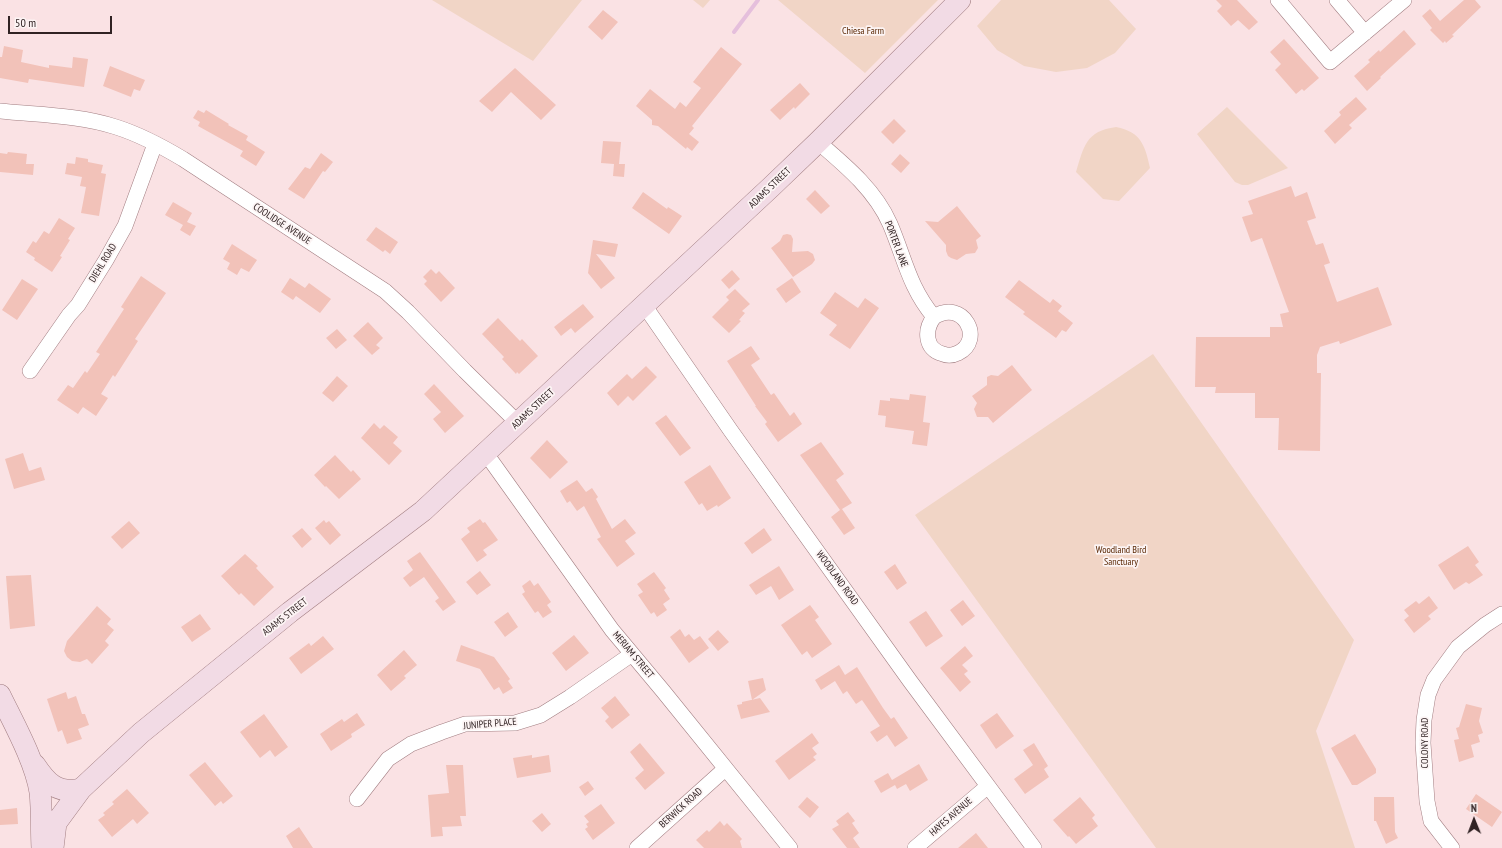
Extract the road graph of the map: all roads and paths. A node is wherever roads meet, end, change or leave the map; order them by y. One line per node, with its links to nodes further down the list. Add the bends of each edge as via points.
1 (960, 0): 7 (main road, ADAMS STREET)
2 (1278, 0): 5 (street, via 1330,62)
3 (1338, 0): 5 (street)
4 (1404, 0): 5 (street)
5 (1365, 33)
6 (0, 111): 8 (street, COOLIDGE AVENUE, via 102,123 118,127)
7 (818, 142): 9 (main road, ADAMS STREET); 10 (street, PORTER LANE, via 857,176 884,213 917,295)
8 (155, 144): 11 (street, DIEHL ROAD, via 125,226 78,305); 12 (street, COOLIDGE AVENUE, via 183,158 385,292)
9 (644, 305): 12 (main road, ADAMS STREET); 19 (street, WOODLAND ROAD, via 793,518)
10 (934, 317)
11 (30, 372)
12 (518, 423): 13 (main road, ADAMS STREET)
13 (485, 455): 15 (street, MERIAM STREET); 20 (main road, ADAMS STREET, via 423,511 290,612 141,733)
14 (1502, 614): 28 (street, COLONY ROAD, via 1458,647 1434,680 1428,695 1423,743 1426,801 1432,821)
15 (632, 654): 18 (street, MERIAM STREET); 21 (street, JUNIPER PLACE, via 541,715 515,723 465,724 411,744 388,759)
16 (0, 695): 17 (main road)
17 (27, 752): 20 (main road, via 45,780 57,789); 22 (main road, via 40,792)
18 (725, 769): 24 (street, BERWICK ROAD); 25 (street, MERIAM STREET)
19 (988, 786): 26 (street, HAYES AVENUE); 27 (street, WOODLAND ROAD)
20 (81, 789): 23 (main road, ADAMS STREET, via 56,823)
21 (357, 799)
22 (42, 848)
23 (53, 848)
24 (637, 848)
25 (790, 848)
26 (915, 848)
27 (1034, 848)
28 (1452, 848)

